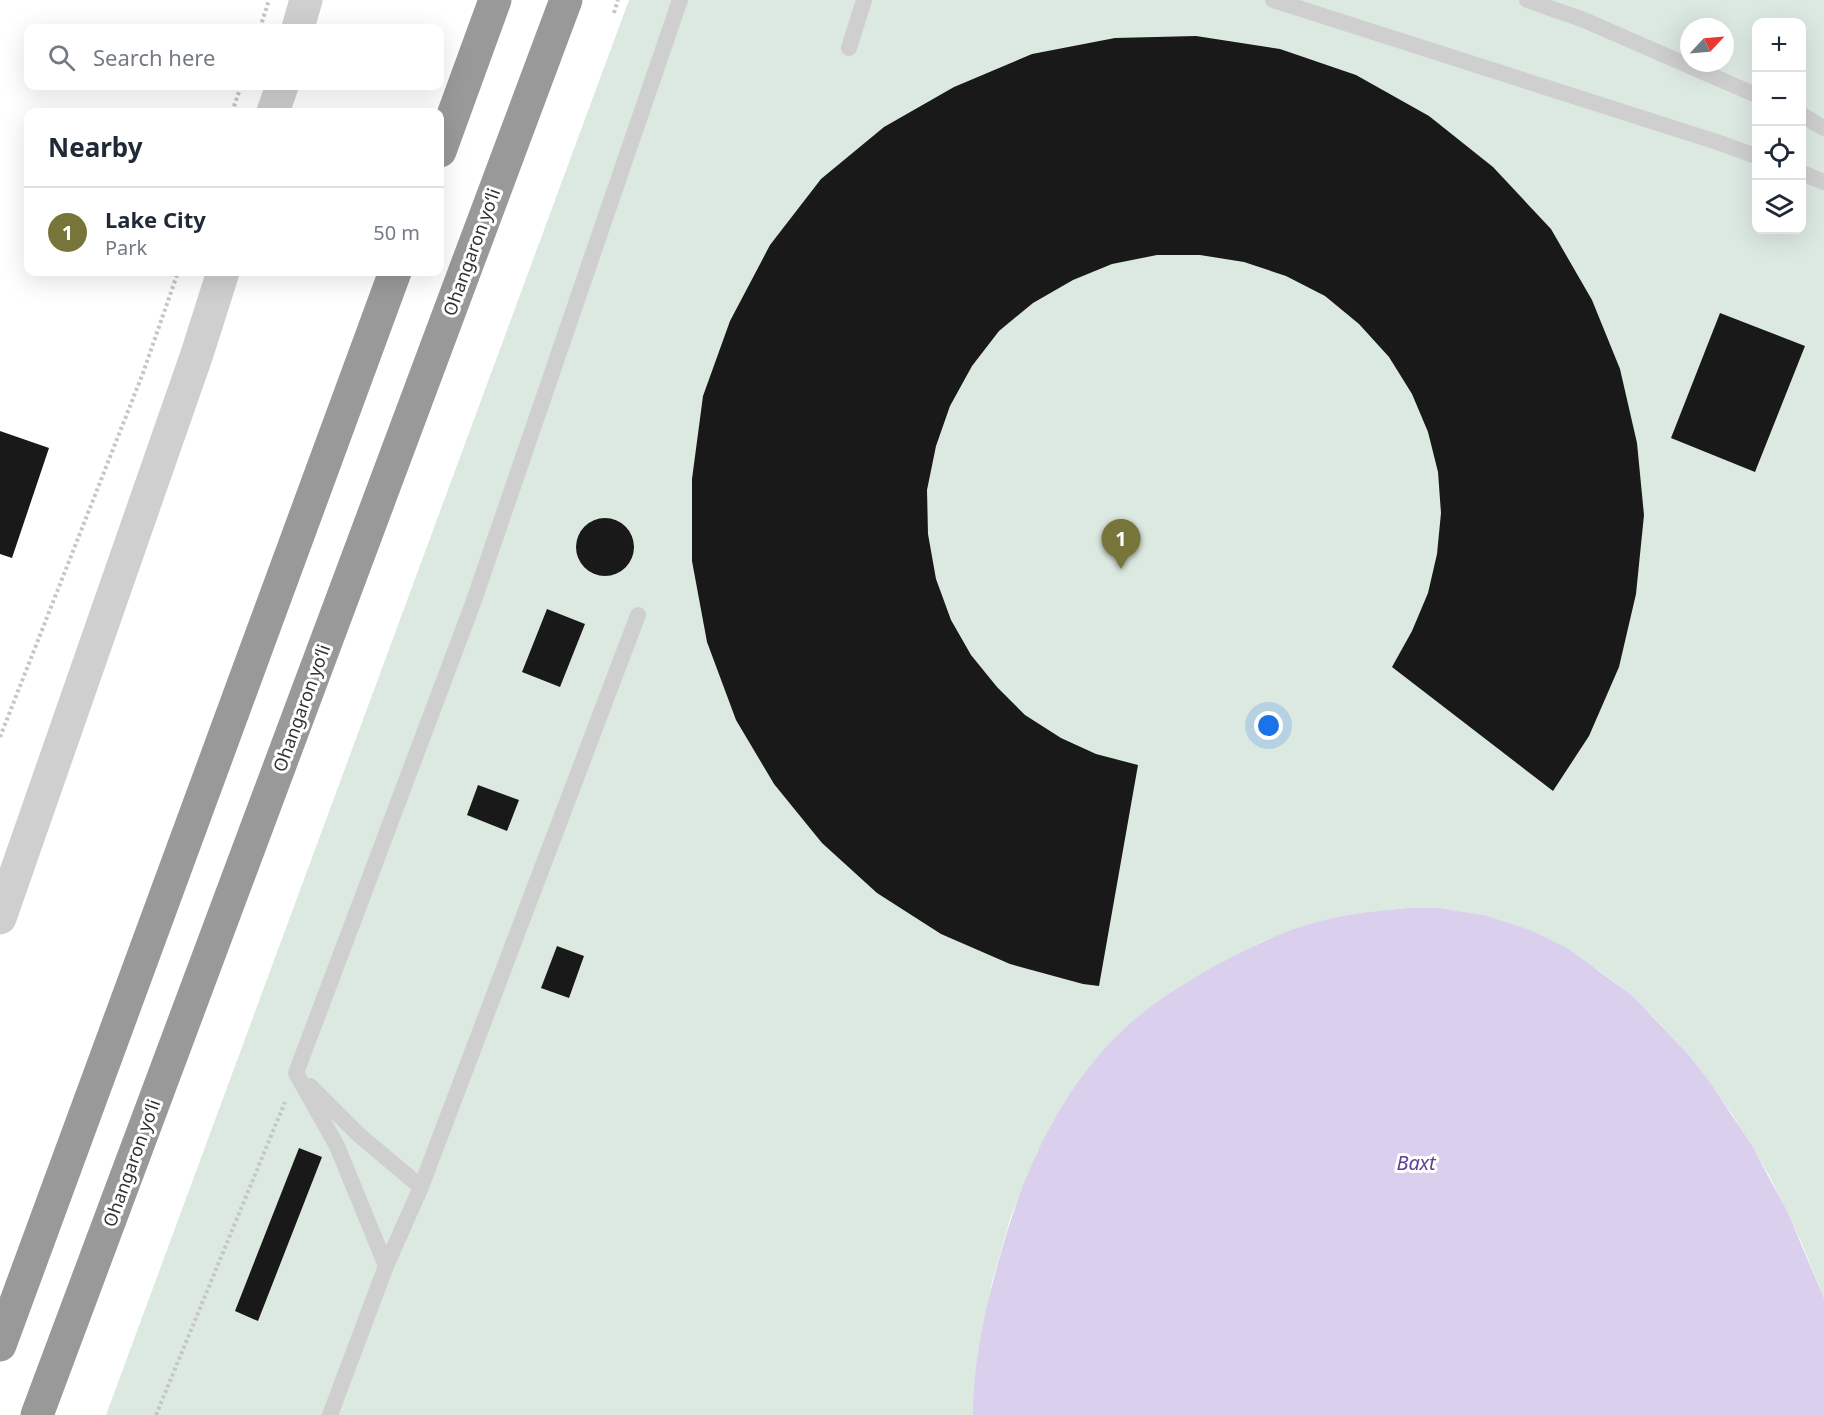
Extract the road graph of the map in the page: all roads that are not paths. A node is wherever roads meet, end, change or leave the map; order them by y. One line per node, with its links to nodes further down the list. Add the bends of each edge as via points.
1 (306, 0): 8 (street)
2 (495, 0): 15 (highway)
3 (566, 0): 27 (highway, Ohangaron yoʻli)
4 (680, 0): 23 (lane, via 472,606)
5 (864, 0): 9 (lane)
6 (1273, 0): 16 (lane)
7 (1527, 0): 11 (lane, via 1584,20)
8 (299, 24)
9 (849, 48)
10 (281, 90): 12 (street)
11 (1752, 93)
12 (274, 108)
13 (1806, 117): 14 (lane)
14 (1824, 128)
15 (444, 140)
16 (1752, 155)
17 (1806, 175): 18 (lane)
18 (1824, 182)
19 (222, 276): 22 (street)
20 (394, 276): 26 (highway)
21 (638, 615): 24 (lane)
22 (0, 918)
23 (297, 1073): 24 (lane, via 359,1135); 25 (lane, via 337,1146)
24 (421, 1187): 25 (lane)
25 (386, 1266): 28 (lane)
26 (0, 1345)
27 (37, 1415)
28 (330, 1415)

